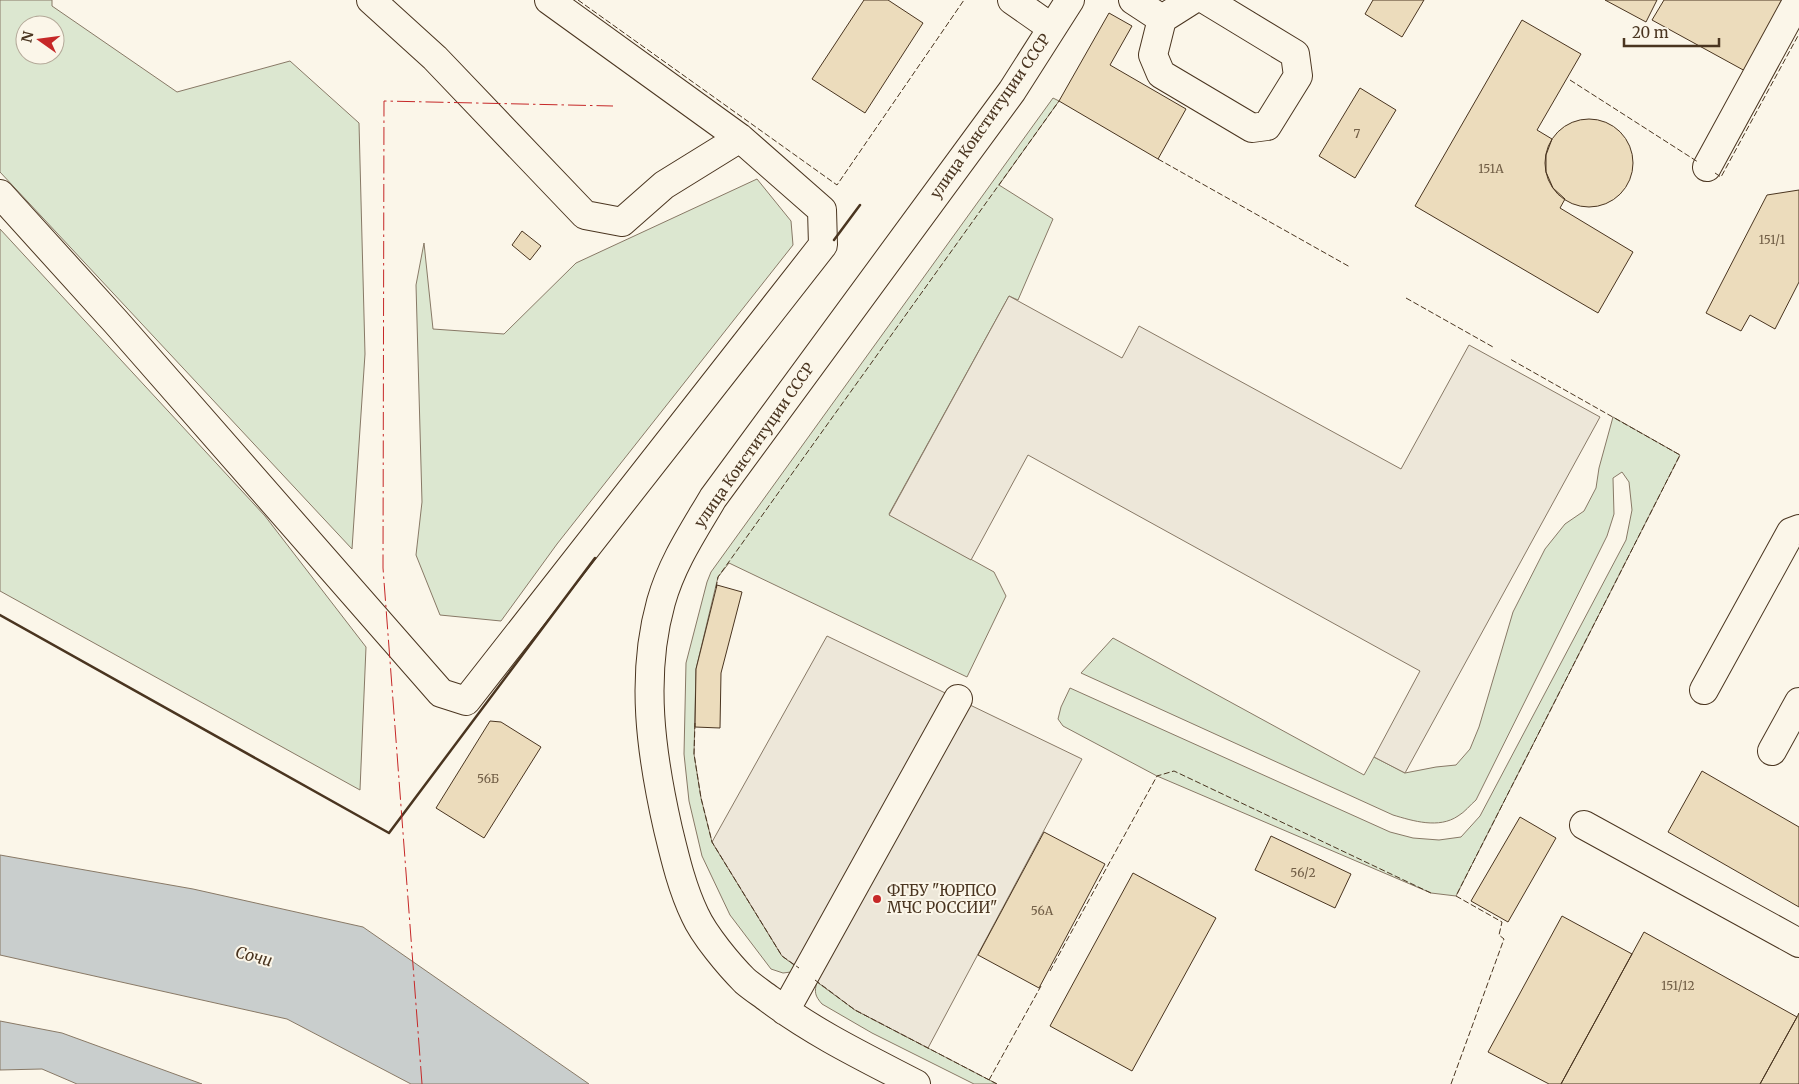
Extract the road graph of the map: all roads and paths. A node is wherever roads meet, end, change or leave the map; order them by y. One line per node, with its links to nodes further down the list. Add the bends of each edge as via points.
1 (371, 0): 11 (street, via 435,58 585,215 622,222 664,185)
2 (549, 0): 11 (street)
3 (1012, 0): 10 (street)
4 (1070, 0): 10 (street, улица Конституции СССР)
5 (1133, 0): 9 (street)
6 (1192, 0): 9 (street)
7 (1206, 0): 9 (street, via 1295,54 1298,76 1268,126 1252,128 1161,74 1153,55)
8 (1798, 0): 12 (street)
9 (1162, 19)
10 (1052, 28): 21 (street, улица Конституции СССР, via 1012,91 713,498 678,555 661,601 650,654 650,728 660,794 677,867 695,916 715,945 746,981)
11 (740, 138): 13 (street, via 822,210 823,245 466,701 442,693)
12 (1707, 167)
13 (0, 194)
14 (1799, 530): 15 (street, via 1792,532)
15 (1704, 690)
16 (958, 699): 21 (street)
17 (1799, 702): 18 (street)
18 (1772, 752)
19 (1584, 825): 20 (street)
20 (1799, 943)
21 (785, 1011): 22 (street, улица Конституции СССР, via 830,1039)
22 (916, 1084)

